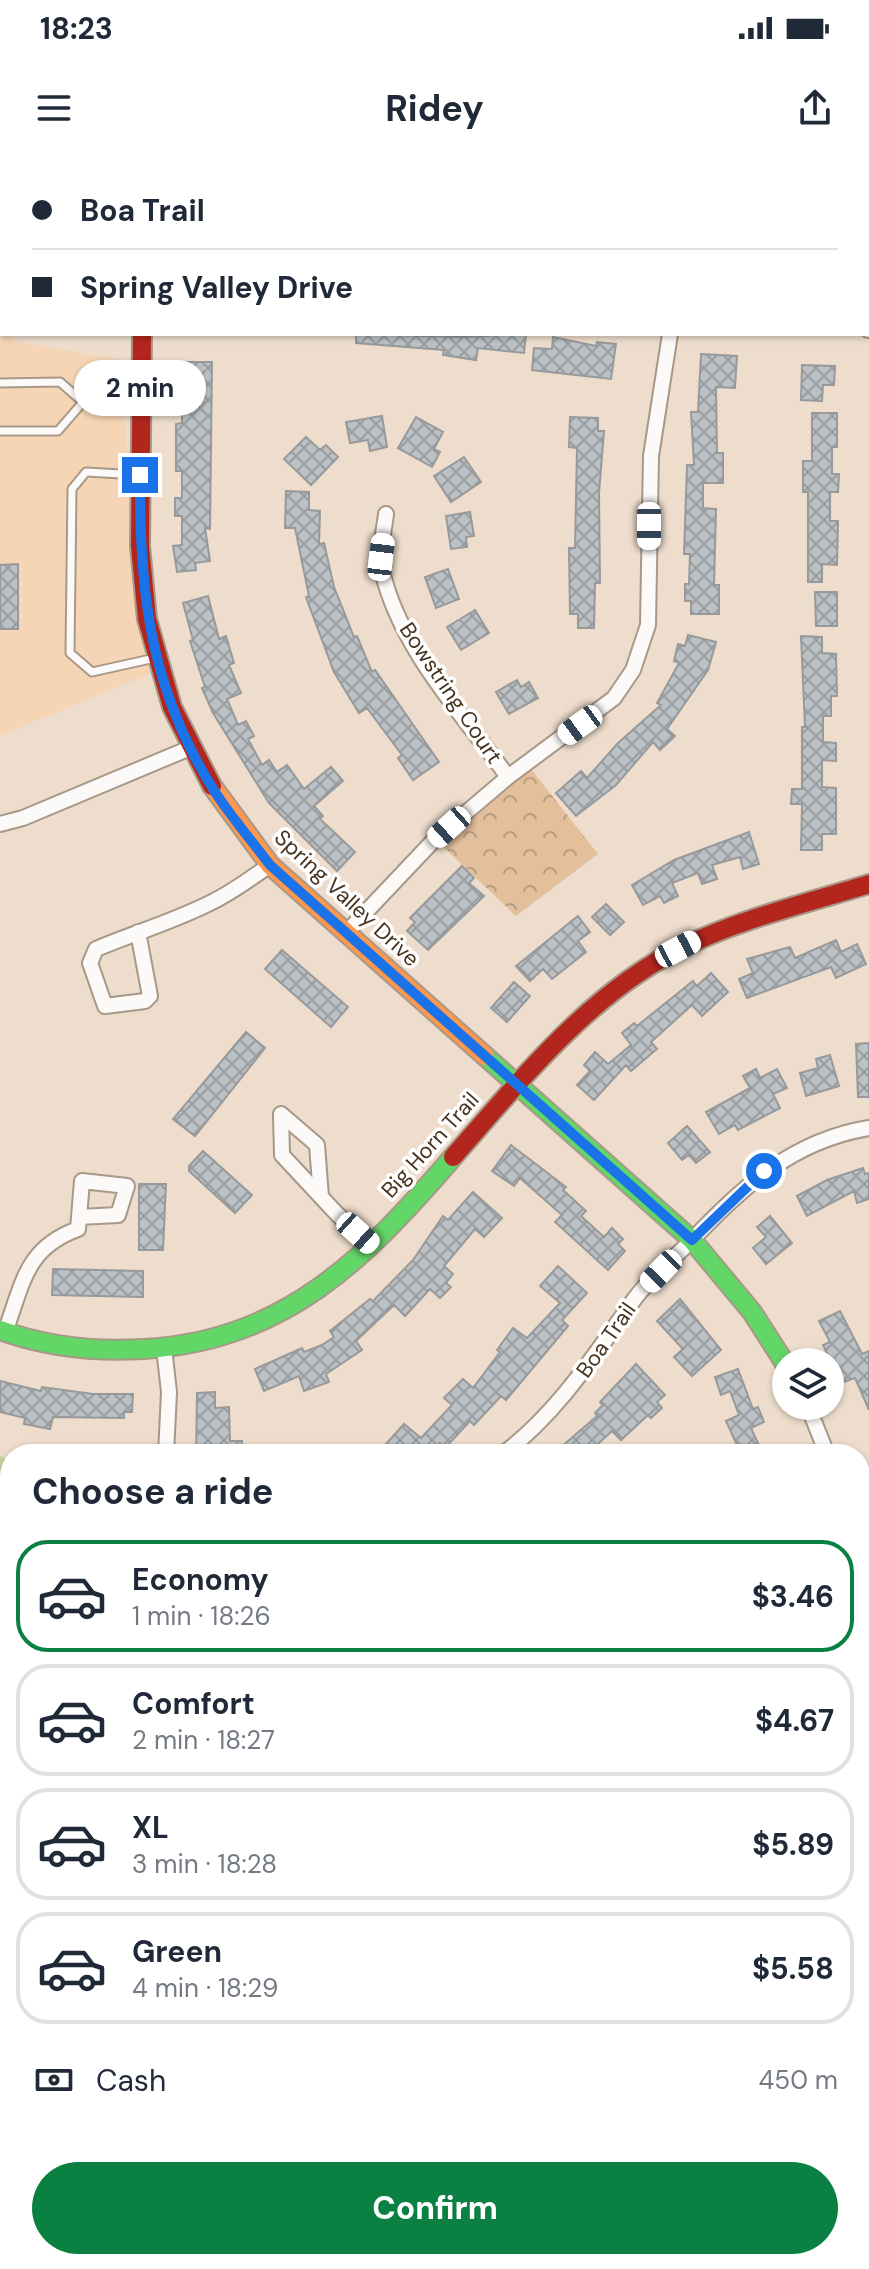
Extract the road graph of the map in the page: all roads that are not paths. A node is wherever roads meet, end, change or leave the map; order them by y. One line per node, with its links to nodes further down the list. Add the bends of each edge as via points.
1 (142, 336): 5 (street, Spring Valley Drive)
2 (670, 336): 11 (street, via 654,426 649,610 639,656 614,698)
3 (0, 383): 4 (lane, via 60,382)
4 (83, 402): 5 (lane); 6 (lane, via 58,431)
5 (141, 402): 7 (street, Spring Valley Drive)
6 (0, 431)
7 (140, 475): 9 (street, Spring Valley Drive, via 141,568); 9 (lane, via 86,472 72,489 70,653 92,672)
8 (386, 514): 11 (street, Bowstring Court, via 381,569 393,603 425,661)
9 (156, 658): 10 (street, Spring Valley Drive)
10 (190, 748): 12 (street); 13 (street, Spring Valley Drive)
11 (508, 777): 16 (street, via 435,839)
12 (0, 824)
13 (270, 865): 15 (street, via 213,902); 16 (street, Spring Valley Drive)
14 (869, 884): 17 (street, Big Horn Trail, via 753,916 659,959 579,1019)
15 (138, 932): 15 (street, via 92,955 91,970 105,1006 150,996)
16 (346, 933): 17 (street, Spring Valley Drive)
17 (517, 1085): 21 (street, Spring Valley Drive); 22 (street, Big Horn Trail)
18 (869, 1128): 21 (street, Boa Trail, via 833,1136 782,1159 745,1186)
19 (321, 1197): 19 (street, via 317,1145 281,1114 282,1155); 22 (street)
20 (79, 1217): 23 (street, via 78,1229 52,1238 31,1262)
21 (692, 1240): 25 (street, Spring Valley Drive); 28 (street, Boa Trail, via 634,1299 575,1385)
22 (372, 1246): 24 (street, Big Horn Trail, via 326,1286 268,1321 212,1341)
23 (3, 1331): 24 (street, Big Horn Trail, via 76,1349)
24 (164, 1348): 27 (street)
25 (775, 1348)
26 (814, 1420): 29 (street)
27 (166, 1444)
28 (514, 1444)
29 (823, 1444)

